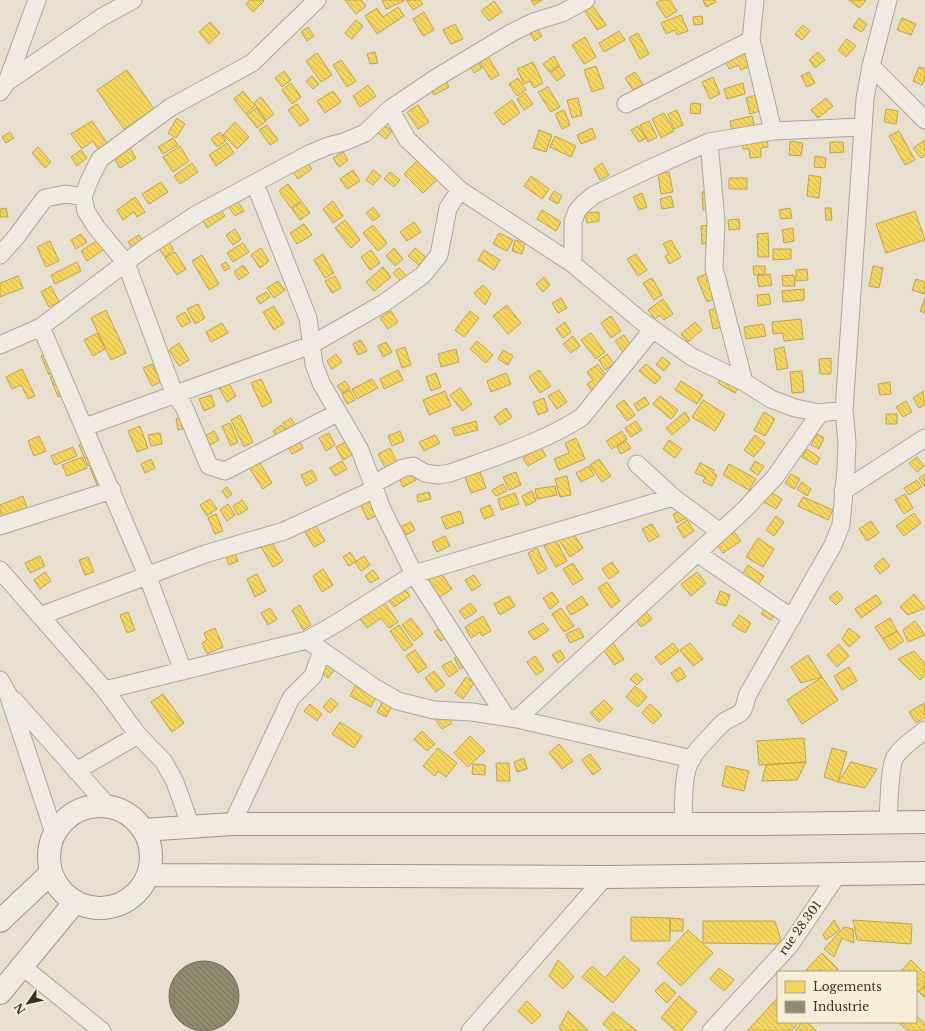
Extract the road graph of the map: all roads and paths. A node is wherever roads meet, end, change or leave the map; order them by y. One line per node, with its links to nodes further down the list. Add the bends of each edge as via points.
1 (37, 0): 9 (street)
2 (133, 0): 9 (street, via 102,17)
3 (317, 0): 18 (street, via 252,63 171,107 100,160)
4 (586, 0): 11 (street, via 511,34 436,78)
5 (755, 0): 7 (street)
6 (888, 0): 8 (street)
7 (751, 40): 10 (street); 14 (street)
8 (871, 66): 12 (street); 13 (street)
9 (4, 87)
10 (626, 104)
11 (390, 109): 16 (street, via 365,133 309,154); 17 (street, via 407,139)
12 (925, 120)
13 (862, 127): 14 (street); 28 (street)
14 (773, 131): 15 (street)
15 (709, 142): 21 (street, via 649,169 584,203 577,211 573,222); 26 (street, via 716,222 714,268)
16 (255, 184): 20 (street, via 175,227); 25 (street, via 308,318 312,333)
17 (460, 190): 21 (street); 25 (street, via 448,208 439,255 423,275 384,303)
18 (84, 197): 19 (street, via 66,194 45,198); 20 (street, via 86,211 96,227)
19 (0, 254)
20 (126, 263): 22 (street); 27 (street)
21 (573, 264): 23 (street)
22 (41, 327): 24 (street); 31 (street)
23 (653, 329): 26 (street, via 692,357); 34 (street, via 582,417 568,426 450,473 425,473 413,466 403,468)
24 (0, 345)
25 (311, 345): 27 (street); 29 (street, via 321,383)
26 (744, 382): 30 (street, via 771,399 795,408)
27 (174, 393): 29 (street, via 184,407 209,466 225,471); 31 (street)
28 (844, 410): 30 (street); 36 (street, via 847,442)
29 (337, 413): 34 (street, via 360,450)
30 (820, 413): 39 (street, via 775,477)
31 (85, 427): 35 (street)
32 (925, 438): 36 (street)
33 (636, 464): 37 (street)
34 (374, 486): 42 (street, via 382,509); 43 (street, via 284,531 205,554)
35 (112, 490): 38 (street); 43 (street)
36 (843, 491): 45 (street, via 841,525 833,545)
37 (673, 497): 39 (street); 42 (street)
38 (0, 526)
39 (720, 532): 40 (street)
40 (697, 553): 45 (street); 51 (street)
41 (0, 570): 44 (street)
42 (414, 574): 46 (street); 51 (street)
43 (147, 575): 44 (street); 48 (street)
44 (40, 616): 49 (street)
45 (792, 618): 54 (street, via 747,696 744,709 737,717 724,722)
46 (307, 640): 47 (street); 48 (street)
47 (322, 651): 51 (street, via 398,701 434,710); 60 (street, via 313,676 291,698)
48 (183, 671): 49 (street)
49 (105, 690): 53 (street)
50 (3, 692): 55 (street); 63 (street)
51 (511, 718): 54 (street)
52 (925, 730): 57 (street, via 894,758)
53 (138, 734): 55 (street); 61 (street, via 168,769)
54 (692, 759): 59 (street, via 686,771)
55 (76, 771): 56 (street)
56 (107, 805): 62 (main road, via 123,810); 63 (main road, via 86,807 68,816)
57 (888, 822): 58 (main road); 59 (main road)
58 (925, 822)
59 (683, 823): 60 (main road)
60 (232, 824): 61 (main road)
61 (191, 827): 62 (main road)
62 (144, 830): 67 (main road, via 152,854)
63 (54, 833): 64 (main road, via 49,853)
64 (52, 873): 69 (main road, via 60,890); 70 (main road)
65 (838, 874): 66 (main road); 68 (main road); 75 (street, rue 28.301, via 790,945)
66 (925, 874)
67 (149, 875): 68 (main road); 69 (main road, via 137,894 118,906 96,908)
68 (604, 877): 74 (street)
69 (75, 902): 71 (main road)
70 (0, 921)
71 (23, 967): 72 (main road); 73 (street)
72 (0, 993)
73 (102, 1031)
74 (470, 1031)
75 (711, 1031)

